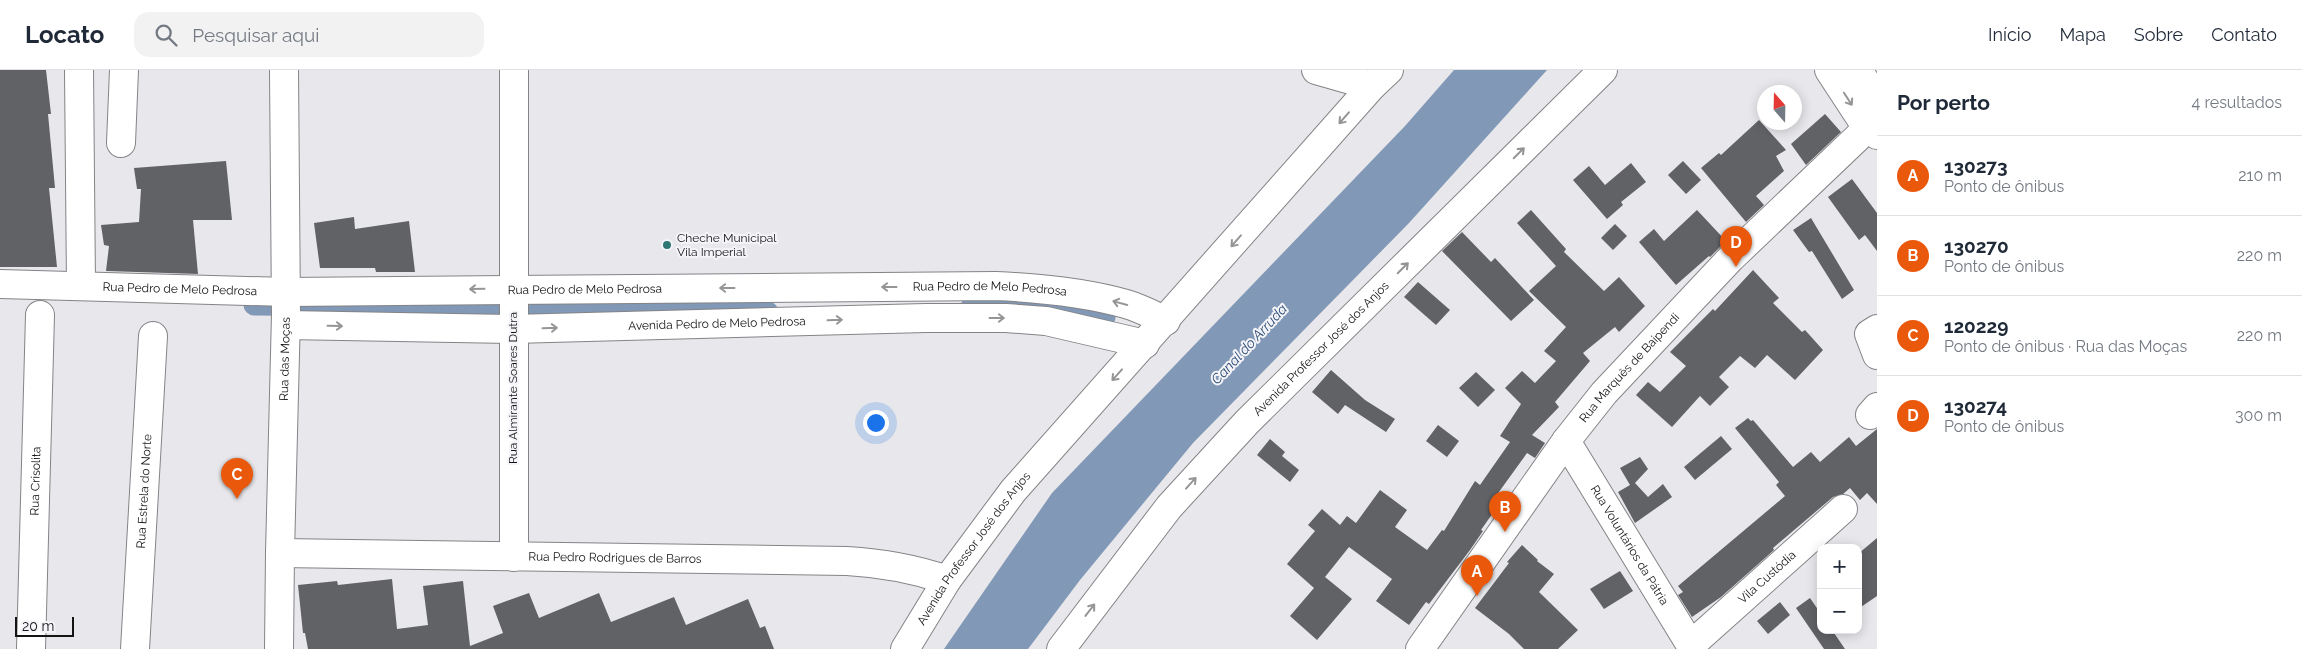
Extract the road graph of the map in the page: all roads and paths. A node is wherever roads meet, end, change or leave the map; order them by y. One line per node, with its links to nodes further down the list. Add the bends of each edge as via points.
1 (79, 70): 14 (street)
2 (124, 70): 12 (street)
3 (284, 70): 16 (street, Rua das Moças)
4 (514, 70): 15 (street, Rua Almirante Soares Dutra)
5 (1316, 70): 9 (street)
6 (1603, 70): 29 (street, Avenida Professor José dos Anjos, one-way to 6, via 1170,507 1247,422)
7 (1829, 70): 11 (street, one-way to 11)
8 (1858, 70): 10 (street)
9 (1380, 78): 18 (street, Avenida Professor José dos Anjos, one-way to 18)
10 (1877, 99)
11 (1874, 127): 24 (street, Rua Marquês de Baipendi, via 1731,258 1604,392)
12 (121, 143)
13 (0, 284): 14 (street, Rua Pedro de Melo Pedrosa)
14 (81, 285): 16 (street, Rua Pedro de Melo Pedrosa, via 260,291)
15 (513, 293): 16 (street, Rua Pedro de Melo Pedrosa, one-way to 16); 18 (street, Rua Pedro de Melo Pedrosa, one-way to 15, via 1128,305 1044,288 986,286); 19 (street, Rua Almirante Soares Dutra)
16 (286, 307): 19 (street, Avenida Pedro de Melo Pedrosa, one-way to 19); 26 (street, Rua das Moças)
17 (40, 315): 31 (street, Rua Crisolita)
18 (1166, 321): 22 (street, Avenida Professor José dos Anjos)
19 (513, 326): 22 (street, Avenida Pedro de Melo Pedrosa, one-way to 22, via 1006,318 1056,322); 27 (street, Rua Almirante Soares Dutra)
20 (1877, 329): 23 (street, via 1869,334)
21 (153, 336): 32 (street, Rua Estrela do Norte)
22 (1145, 344): 28 (street, Avenida Professor José dos Anjos, one-way to 28, via 1013,491)
23 (1877, 355)
24 (1566, 441): 30 (street, Rua Voluntários da Pátria); 35 (street, Rua Marquês de Baipendi)
25 (1843, 509): 30 (street, Vila Custódia)
26 (280, 553): 27 (street, Rua Pedro Rodrigues de Barros); 33 (street, Rua das Moças)
27 (514, 557): 28 (street, Rua Pedro Rodrigues de Barros, via 881,563 911,568)
28 (947, 580): 34 (street, Avenida Professor José dos Anjos)
29 (1071, 645)
30 (1692, 647)
31 (31, 649)
32 (135, 649)
33 (279, 649)
34 (905, 649)
35 (1420, 649)

